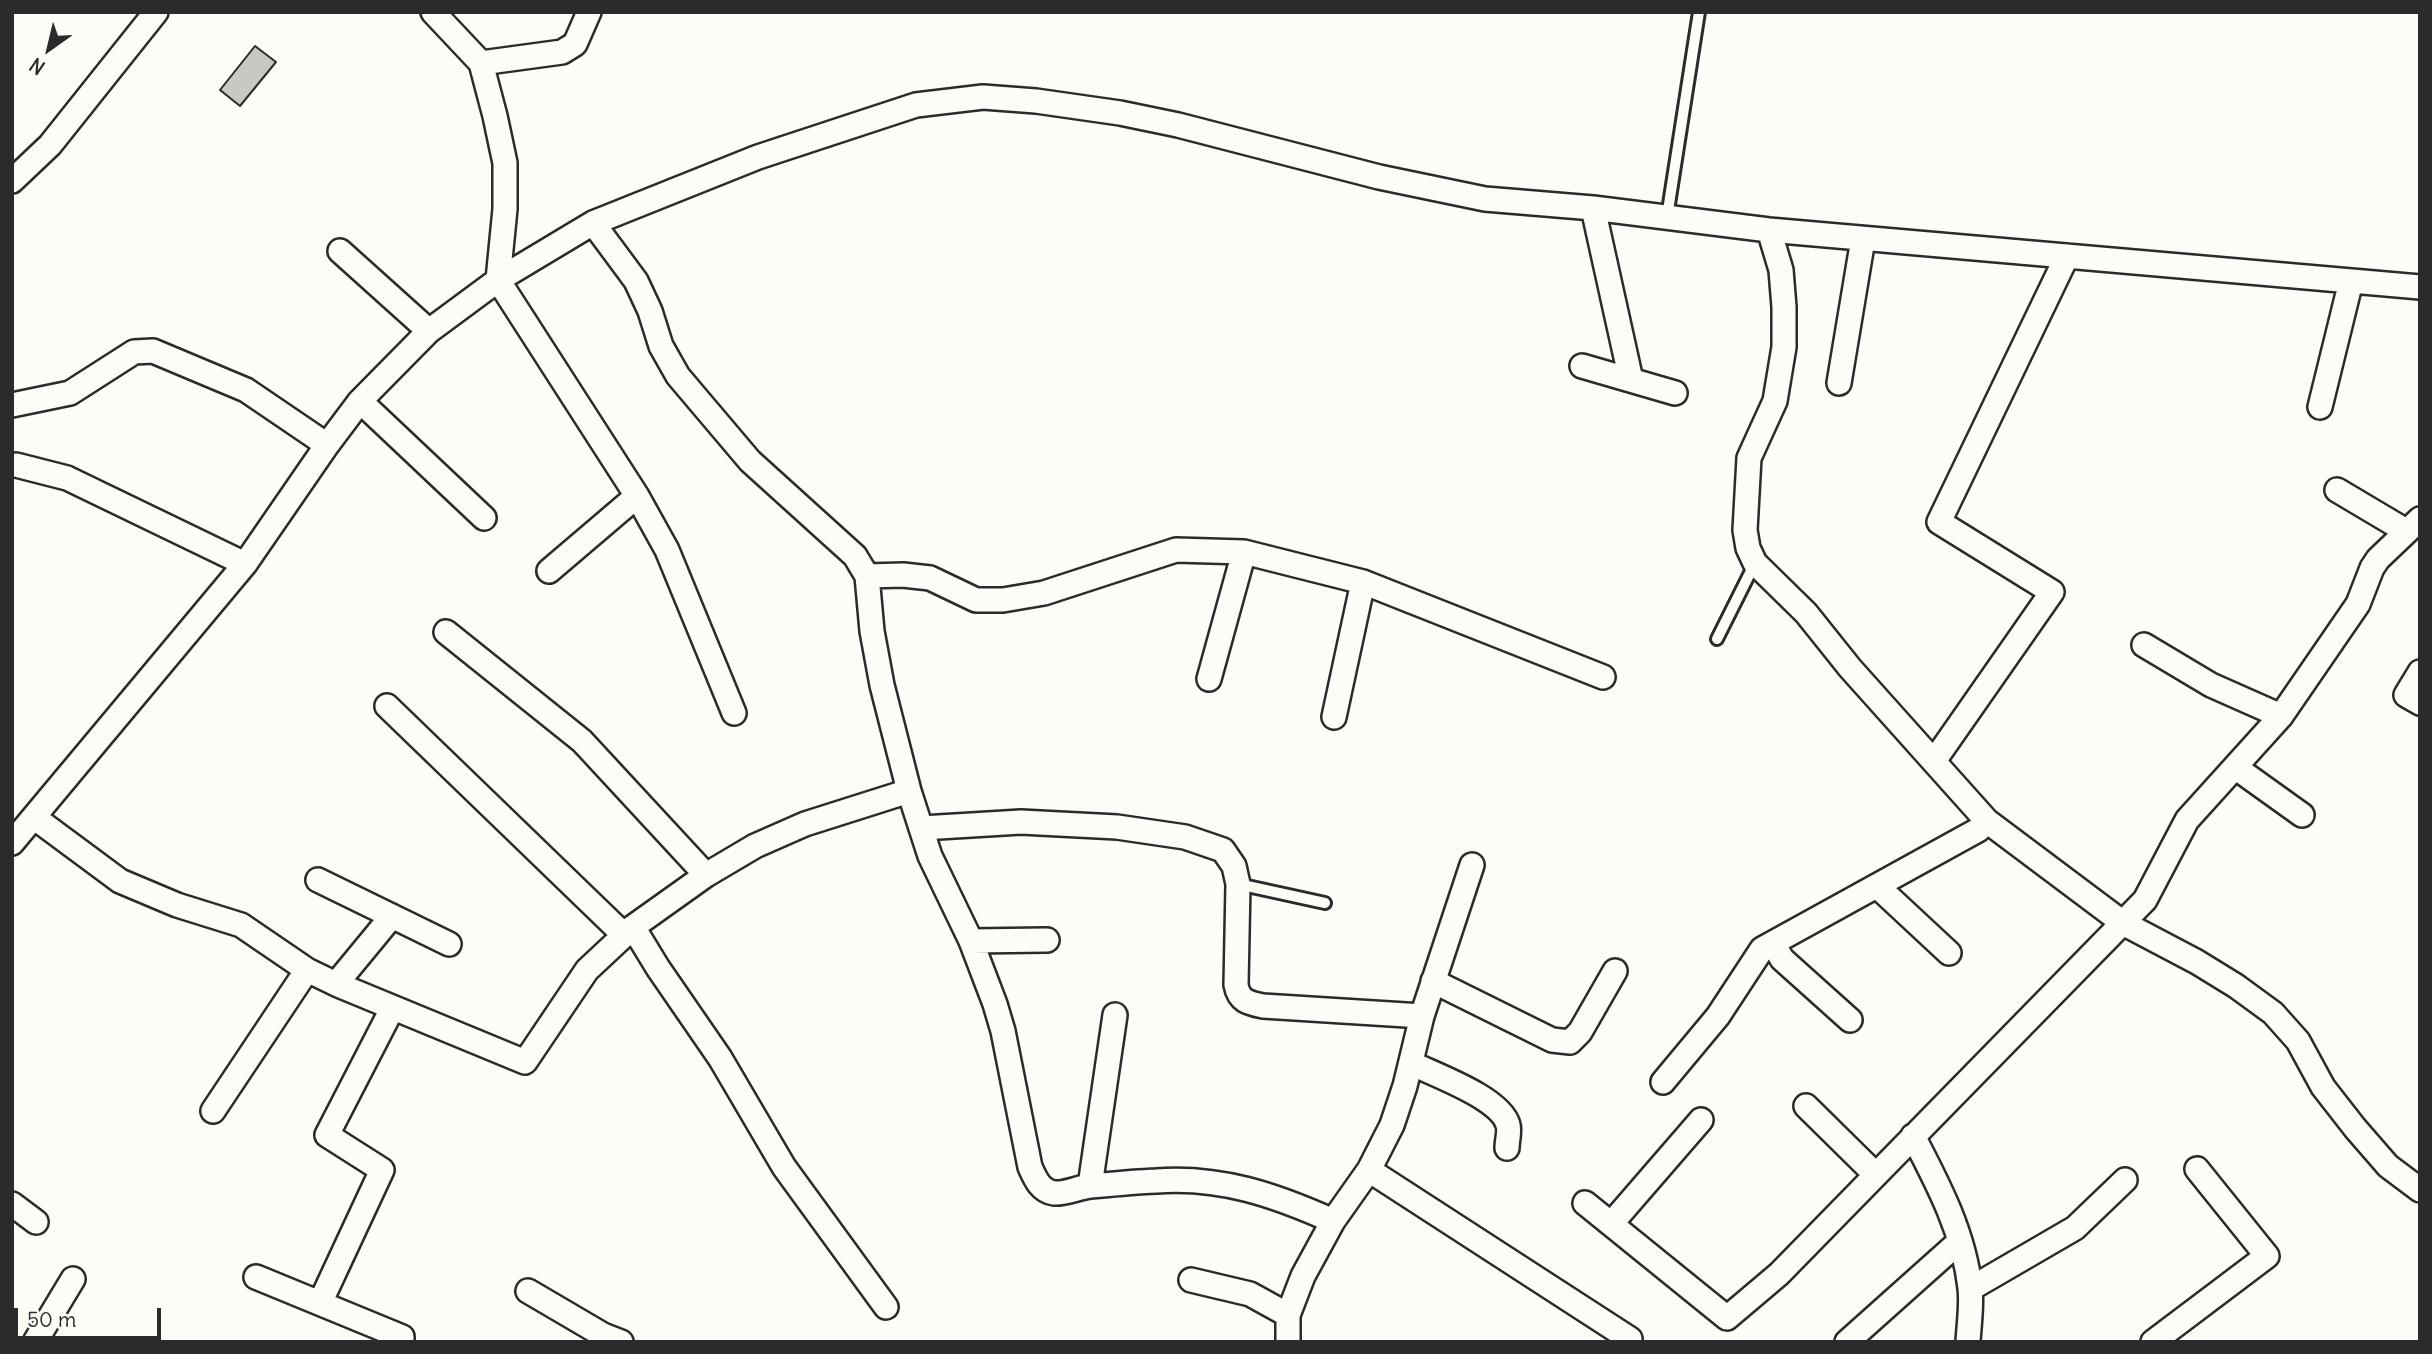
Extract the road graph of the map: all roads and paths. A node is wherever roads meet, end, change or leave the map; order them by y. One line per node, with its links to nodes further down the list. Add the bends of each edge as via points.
1 (156, 12): 6 (street, via 50,145)
2 (433, 12): 5 (street)
3 (589, 12): 5 (street, via 575,44 562,52)
4 (1699, 12): 8 (lane)
5 (481, 63): 14 (street, via 505,163)
6 (12, 181)
7 (1593, 208): 8 (street); 9 (street, via 1485,199 1120,113 983,97 916,105 852,125); 19 (street)
8 (1667, 218): 10 (street)
9 (593, 223): 14 (street); 35 (street, via 636,281 678,376 750,461 855,556)
10 (1769, 230): 11 (street); 32 (street, via 1781,270 1784,347 1774,401 1749,458 1745,530)
11 (1863, 239): 13 (street); 20 (street)
12 (340, 251): 17 (street)
13 (2067, 256): 15 (street); 48 (street, via 1939,522 2052,592)
14 (498, 280): 17 (street); 28 (street)
15 (2351, 281): 16 (street); 24 (street)
16 (2420, 287)
17 (429, 331): 22 (street)
18 (1582, 366): 19 (street)
19 (1631, 380): 21 (street)
20 (1839, 383)
21 (1675, 393)
22 (360, 401): 25 (street); 29 (street)
23 (12, 405): 25 (street, via 70,393 134,352 153,351 246,390)
24 (2320, 407)
25 (327, 445): 33 (street)
26 (16, 465): 33 (street, via 66,478)
27 (2337, 490): 30 (street)
28 (637, 496): 34 (street); 45 (street, via 667,550)
29 (484, 518)
30 (2413, 525): 46 (street, via 2378,559 2358,604)
31 (1244, 552): 35 (street, via 1175,550 1044,593 1003,600 976,600 929,578); 36 (street); 42 (street)
32 (1755, 562): 38 (lane); 48 (street, via 1806,613)
33 (245, 564): 52 (street)
34 (549, 571)
35 (867, 576): 50 (street, via 882,685)
36 (1363, 582): 41 (street); 47 (street)
37 (446, 632): 57 (street, via 582,741)
38 (1717, 639)
39 (2144, 645): 46 (street, via 2211,685)
40 (2420, 672): 43 (street, via 2406,695)
41 (1602, 677)
42 (1209, 679)
43 (2420, 703)
44 (387, 706): 64 (street)
45 (734, 713)
46 (2281, 716): 49 (street)
47 (1334, 718)
48 (1934, 761): 53 (street)
49 (2235, 767): 51 (street); 63 (street, via 2187,820 2145,900)
50 (909, 792): 54 (street); 57 (street, via 805,824)
51 (2302, 816)
52 (36, 818): 55 (street); 70 (street, via 120,881 241,925)
53 (1987, 821): 60 (street); 63 (street)
54 (922, 828): 59 (street, via 1021,822 1117,827 1185,837 1223,850 1234,866); 66 (street, via 929,856)
55 (12, 843)
56 (1472, 865): 72 (street)
57 (706, 875): 64 (street)
58 (318, 880): 62 (street)
59 (1238, 884): 61 (lane); 76 (street, via 1236,985 1238,995 1247,1002)
60 (1877, 886): 67 (street); 69 (street)
61 (1325, 903)
62 (392, 916): 68 (street); 73 (street)
63 (2123, 923): 83 (street); 90 (street, via 2197,962 2273,1013 2298,1041 2323,1087 2355,1128 2388,1166)
64 (628, 931): 74 (street, via 587,970 525,1062); 103 (street, via 720,1058 784,1167)
65 (1047, 940): 66 (street)
66 (971, 942): 89 (street, via 1003,1031 1036,1182 1055,1193)
67 (1773, 943): 77 (street, via 1782,959); 79 (street, via 1762,949 1718,1016)
68 (449, 944)
69 (1949, 953)
70 (307, 970): 73 (street); 81 (street)
71 (1615, 971): 72 (street, via 1570,1042 1552,1040)
72 (1433, 981): 76 (street)
73 (336, 984): 74 (street)
74 (392, 1009): 102 (street, via 327,1135 382,1170)
75 (1115, 1015): 89 (street)
76 (1422, 1016): 78 (street)
77 (1850, 1020)
78 (1411, 1063): 84 (street, via 1499,1110 1508,1126); 86 (street, via 1392,1125)
79 (1663, 1082)
80 (1807, 1106): 87 (street)
81 (213, 1111)
82 (1701, 1120): 95 (street)
83 (1913, 1136): 87 (street); 96 (street)
84 (1507, 1148)
85 (2197, 1169): 112 (street, via 2267,1256)
86 (1369, 1170): 93 (street); 106 (street)
87 (1876, 1175): 95 (street, via 1779,1274 1727,1318)
88 (2124, 1180): 100 (street, via 2076,1228)
89 (1090, 1186): 93 (street, via 1200,1180 1235,1185)
90 (2420, 1190)
91 (1585, 1203): 95 (street)
92 (12, 1204): 94 (street)
93 (1333, 1221): 104 (street)
94 (37, 1222)
95 (1611, 1224)
96 (1960, 1241): 100 (street); 110 (street)
97 (256, 1276): 102 (street)
98 (73, 1279): 107 (street)
99 (1191, 1280): 104 (street, via 1250,1294)
100 (1970, 1289): 111 (street)
101 (528, 1292): 105 (street)
102 (320, 1303): 108 (street, via 402,1337)
103 (886, 1307)
104 (1288, 1315): 109 (street)
105 (608, 1339)
106 (1630, 1339)
107 (35, 1342)
108 (402, 1342)
109 (1288, 1342)
110 (1847, 1342)
111 (1968, 1342)
112 (2153, 1342)

